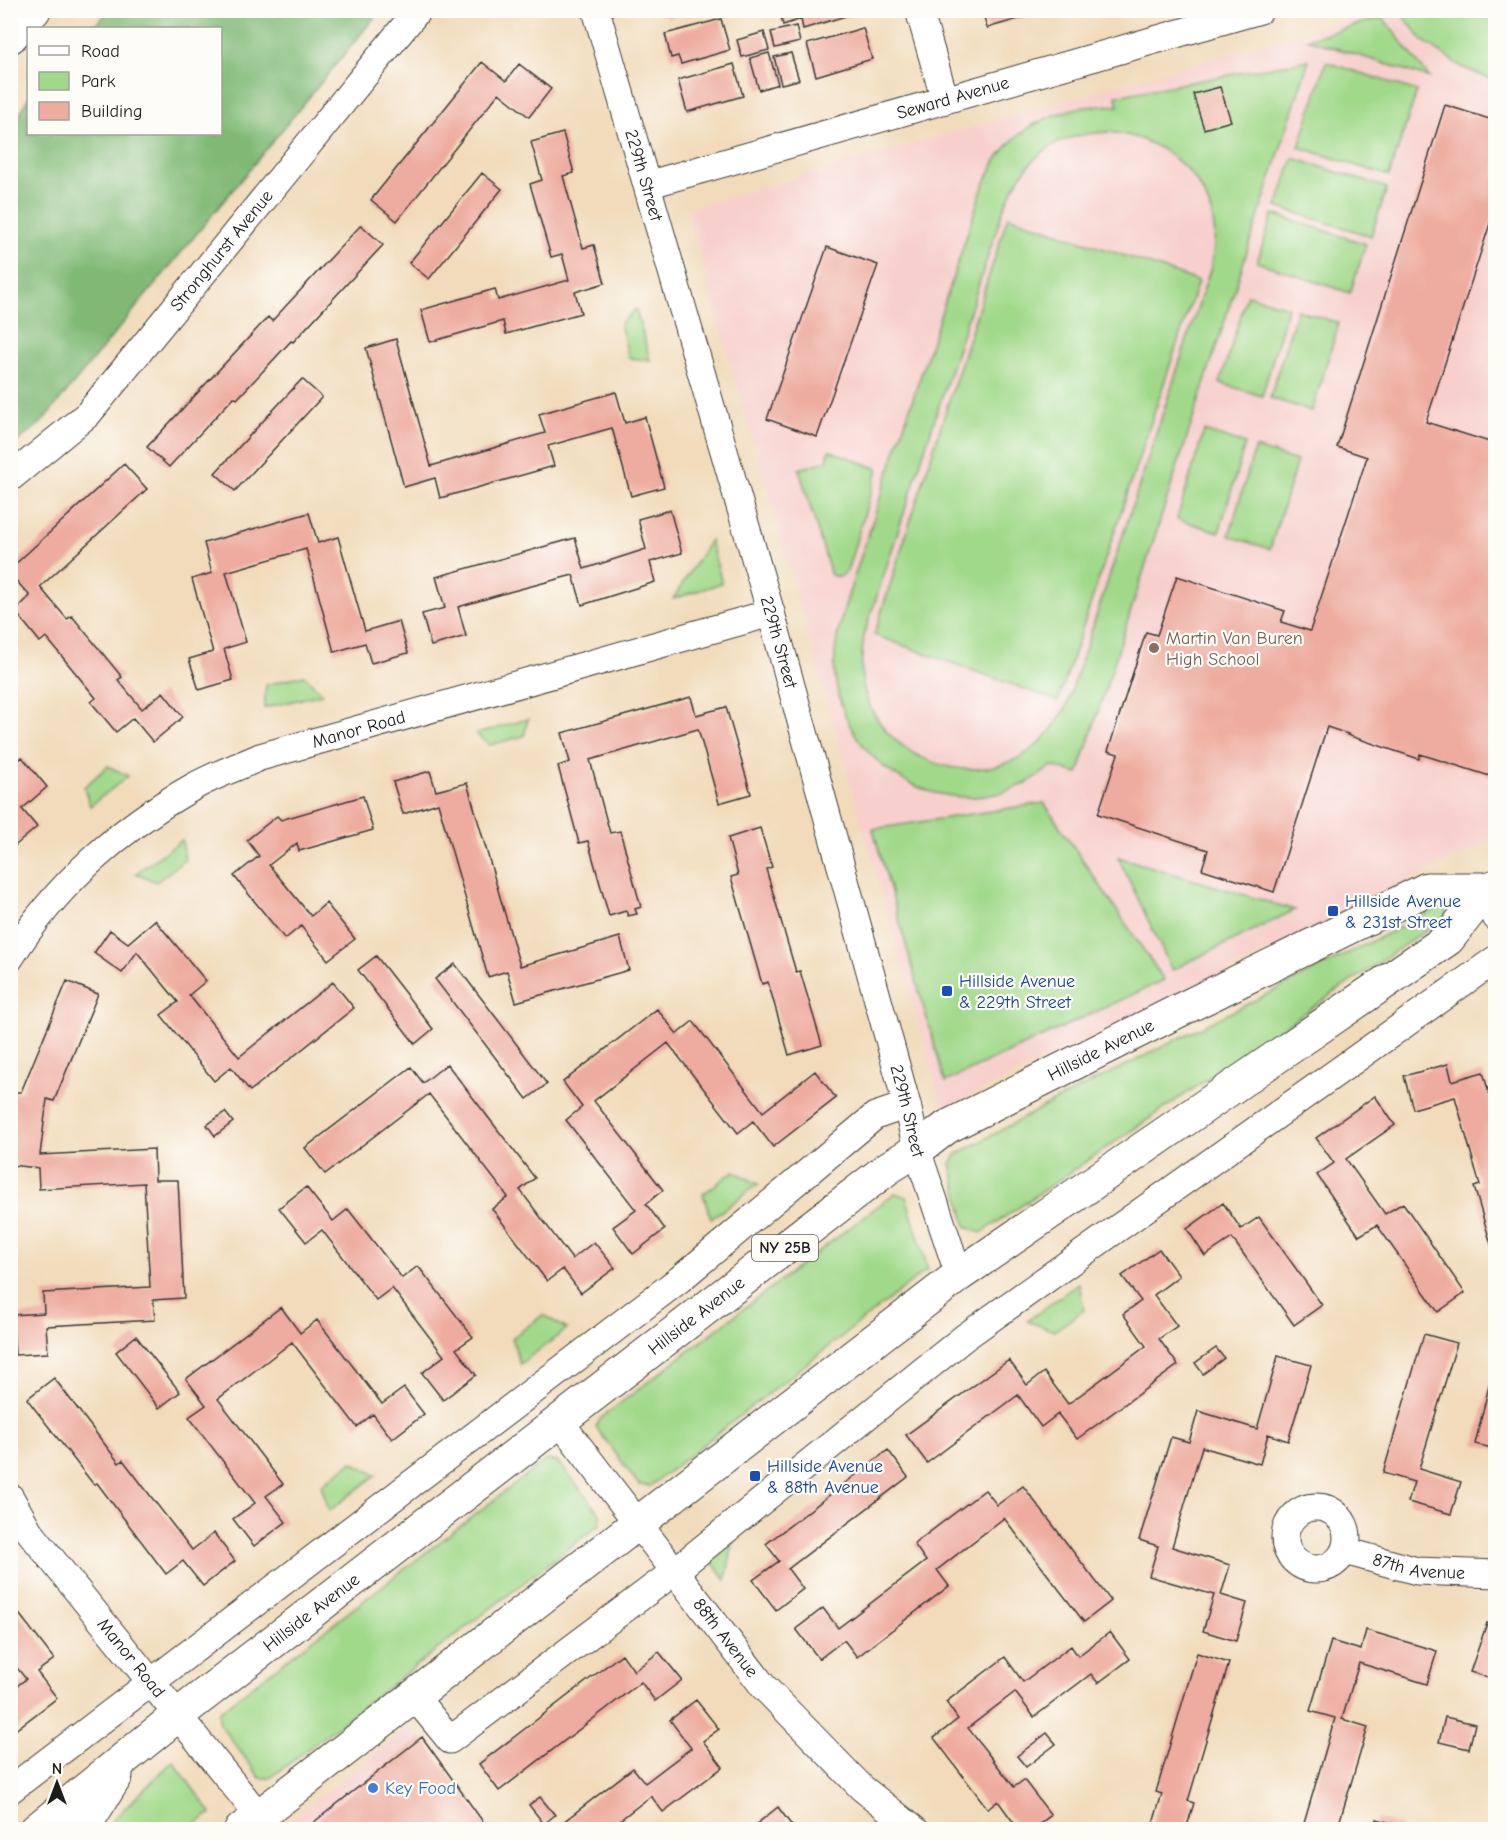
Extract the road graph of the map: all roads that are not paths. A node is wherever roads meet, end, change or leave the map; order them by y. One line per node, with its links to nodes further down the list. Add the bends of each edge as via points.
1 (34, 10): 6 (main road)
2 (418, 10): 9 (street, Stronghurst Avenue, via 88,414)
3 (596, 10): 8 (street, 229th Street)
4 (920, 10): 7 (street)
5 (1249, 12): 7 (street, Seward Avenue)
6 (10, 37)
7 (945, 100): 8 (street, Seward Avenue)
8 (647, 185): 10 (street, 229th Street)
9 (10, 478)
10 (771, 613): 12 (street, Manor Road, via 260,757 195,786 147,815 83,868 50,903); 14 (street, 229th Street)
11 (1493, 897): 15 (main road, Hillside Avenue / NY 25B, via 1427,889 946,1127); 16 (main road, Hillside Avenue / NY 25B, via 1448,939)
12 (10, 958)
13 (1496, 959): 21 (street, via 965,1337)
14 (907, 1105): 15 (street, 229th Street); 23 (street, via 875,1116 680,1279)
15 (917, 1150): 16 (street, 229th Street); 17 (main road, Hillside Avenue / NY 25B, via 888,1168)
16 (960, 1275): 19 (main road, Hillside Avenue / NY 25B)
17 (560, 1422): 19 (street, 88th Avenue); 25 (main road, Hillside Avenue / NY 25B)
18 (10, 1497): 23 (street, Manor Road, via 29,1531)
19 (636, 1523): 21 (street, 88th Avenue); 24 (main road, Hillside Avenue / NY 25B)
20 (1344, 1551): 22 (street, 87th Avenue, via 1417,1570)
21 (675, 1571): 24 (street, via 450,1740); 31 (street, 88th Avenue, via 763,1686 862,1788)
22 (1496, 1574)
23 (151, 1682): 25 (street, Manor Road); 27 (street)
24 (414, 1696): 28 (main road, Hillside Avenue / NY 25B)
25 (178, 1715): 26 (main road, Hillside Avenue / NY 25B); 28 (street, Manor Road)
26 (129, 1754): 29 (main road, Hillside Avenue / NY 25B); 30 (main road)
27 (10, 1790)
28 (250, 1823)
29 (36, 1830)
30 (82, 1830)
31 (915, 1830)

